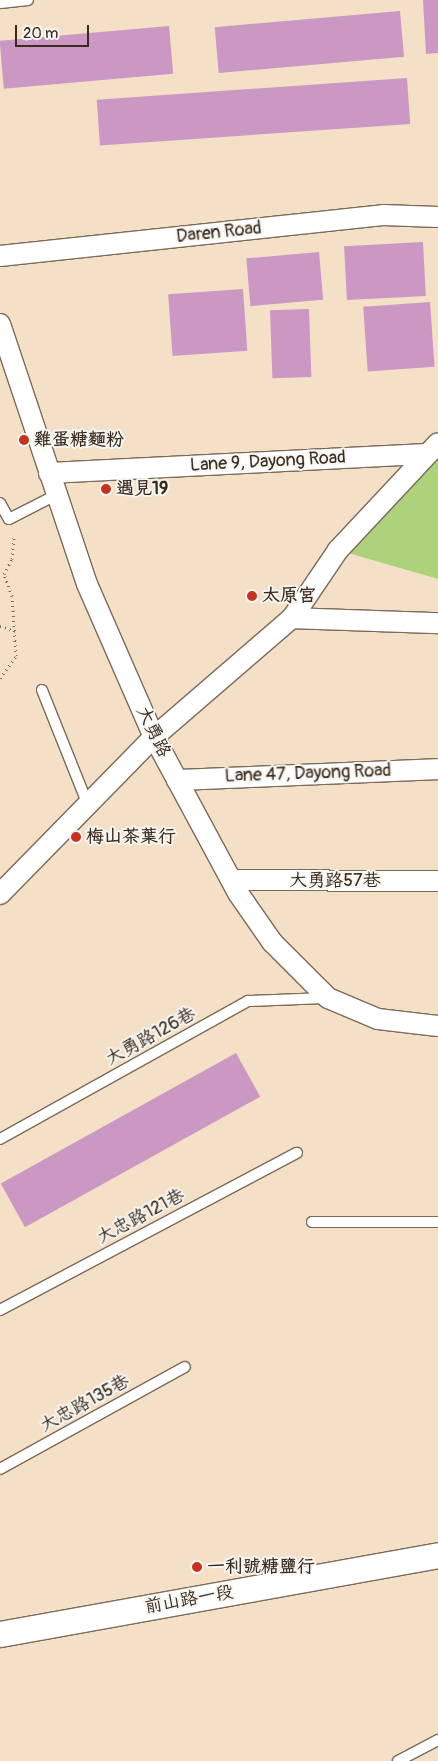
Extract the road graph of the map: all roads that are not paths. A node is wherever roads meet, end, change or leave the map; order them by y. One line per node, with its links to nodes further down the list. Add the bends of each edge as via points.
1 (28, 0): 2 (lane)
2 (0, 3)
3 (438, 217): 4 (street, Daren Road, via 383,215)
4 (0, 256)
5 (0, 324): 7 (street, 大勇路)
6 (433, 449): 7 (street, Lane 9, Dayong Road); 10 (street, via 338,550)
7 (49, 473): 8 (street, 大勇路)
8 (56, 495): 9 (lane, via 9,519); 13 (street, 大勇路, via 87,584)
9 (0, 503)
10 (292, 618): 11 (street); 13 (street)
11 (438, 623)
12 (42, 690): 16 (lane)
13 (154, 737): 15 (street, 大勇路); 16 (street)
14 (438, 769): 15 (street, Lane 47, Dayong Road)
15 (177, 780): 17 (street, 大勇路)
16 (89, 806): 19 (street)
17 (232, 880): 18 (street, 大勇路57巷); 20 (street, 大勇路, via 272,942)
18 (438, 881)
19 (0, 894)
20 (328, 998): 21 (street, 大勇路, via 378,1020); 22 (lane, 大勇路126巷, via 248,1001)
21 (438, 1026)
22 (0, 1140)
23 (297, 1153): 26 (lane, 大忠路121巷)
24 (312, 1222): 25 (lane)
25 (438, 1222)
26 (0, 1310)
27 (185, 1367): 28 (lane, 大忠路135巷)
28 (0, 1469)
29 (438, 1555): 30 (street, 前山路一段)
30 (0, 1634)
31 (438, 1740): 32 (lane)
32 (398, 1761)

